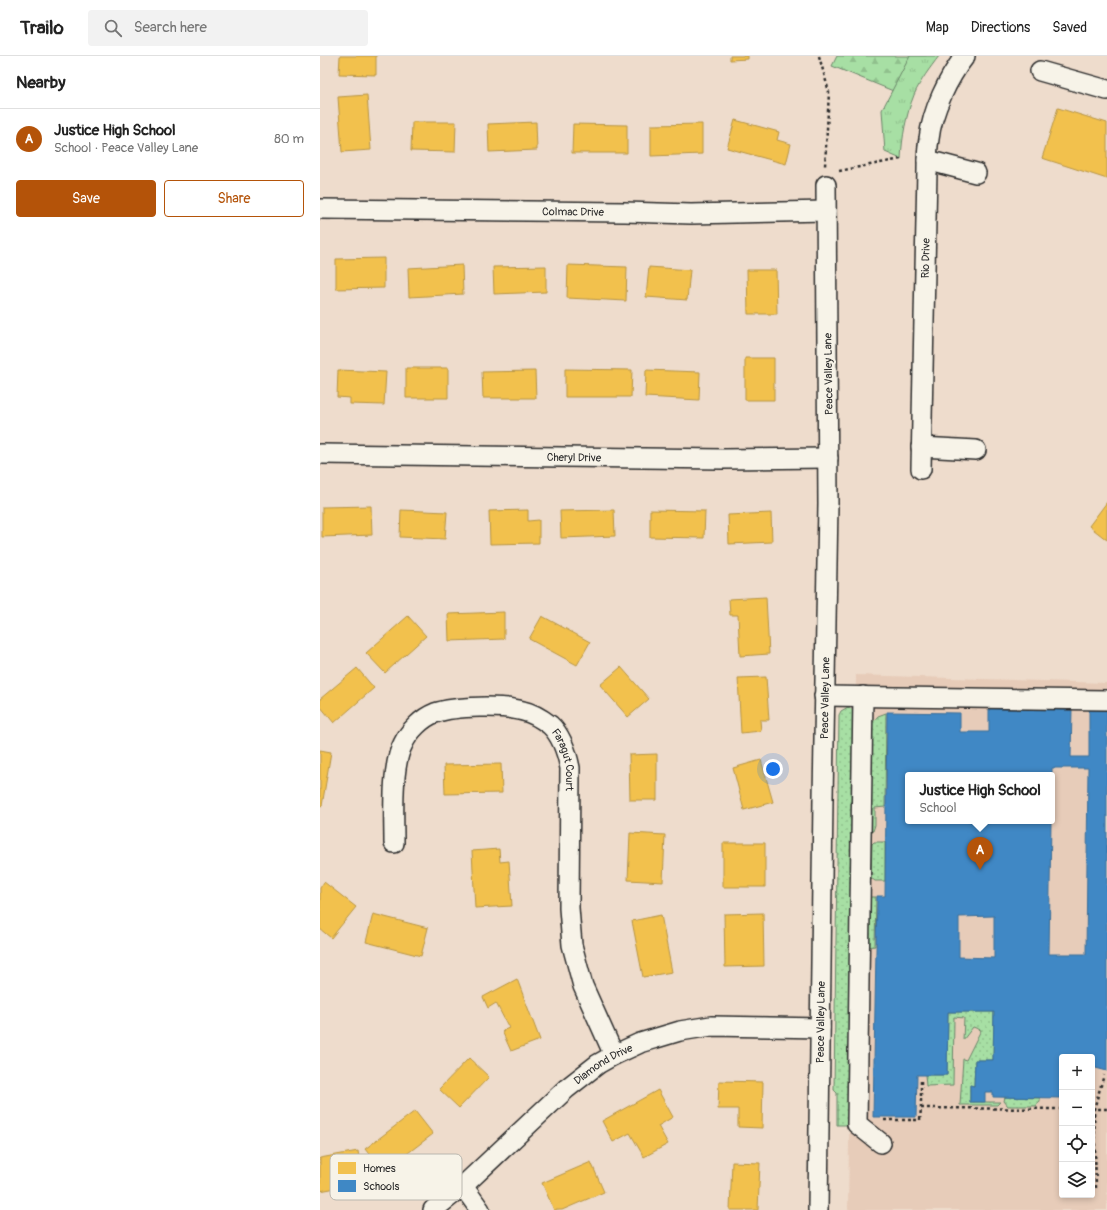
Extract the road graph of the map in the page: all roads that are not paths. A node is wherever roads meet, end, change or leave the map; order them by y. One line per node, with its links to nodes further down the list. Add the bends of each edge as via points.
1 (965, 56): 4 (street, Rio Drive, via 944,90 933,119)
2 (1040, 71): 3 (street)
3 (1107, 90)
4 (928, 160): 5 (street); 9 (street, Rio Drive)
5 (976, 173)
6 (828, 177): 8 (street, Peace Valley Lane)
7 (320, 210): 8 (street, Colmac Drive, via 691,214)
8 (826, 211): 12 (street, Peace Valley Lane)
9 (921, 447): 10 (street); 13 (street, Rio Drive)
10 (976, 450)
11 (320, 454): 12 (street, Cheryl Drive)
12 (828, 458): 14 (street, Peace Valley Lane)
13 (921, 469)
14 (824, 696): 15 (street); 18 (street, Peace Valley Lane)
15 (863, 696): 16 (street); 20 (street, via 857,1124)
16 (1107, 700)
17 (394, 843): 19 (street, Faragut Court, via 394,785 398,754 403,743 422,720 436,713 459,708 499,708 522,710 536,715 551,726 568,753 570,768 569,908 572,945 583,986)
18 (820, 1028): 19 (street, Diamond Drive, via 711,1026 680,1031 640,1043); 25 (street, Peace Valley Lane)
19 (614, 1055): 21 (street, Diamond Drive, via 598,1064 566,1090)
20 (882, 1143)
21 (463, 1186): 24 (street)
22 (446, 1200): 23 (street, Diamond Drive)
23 (433, 1210)
24 (480, 1210)
25 (818, 1210)

